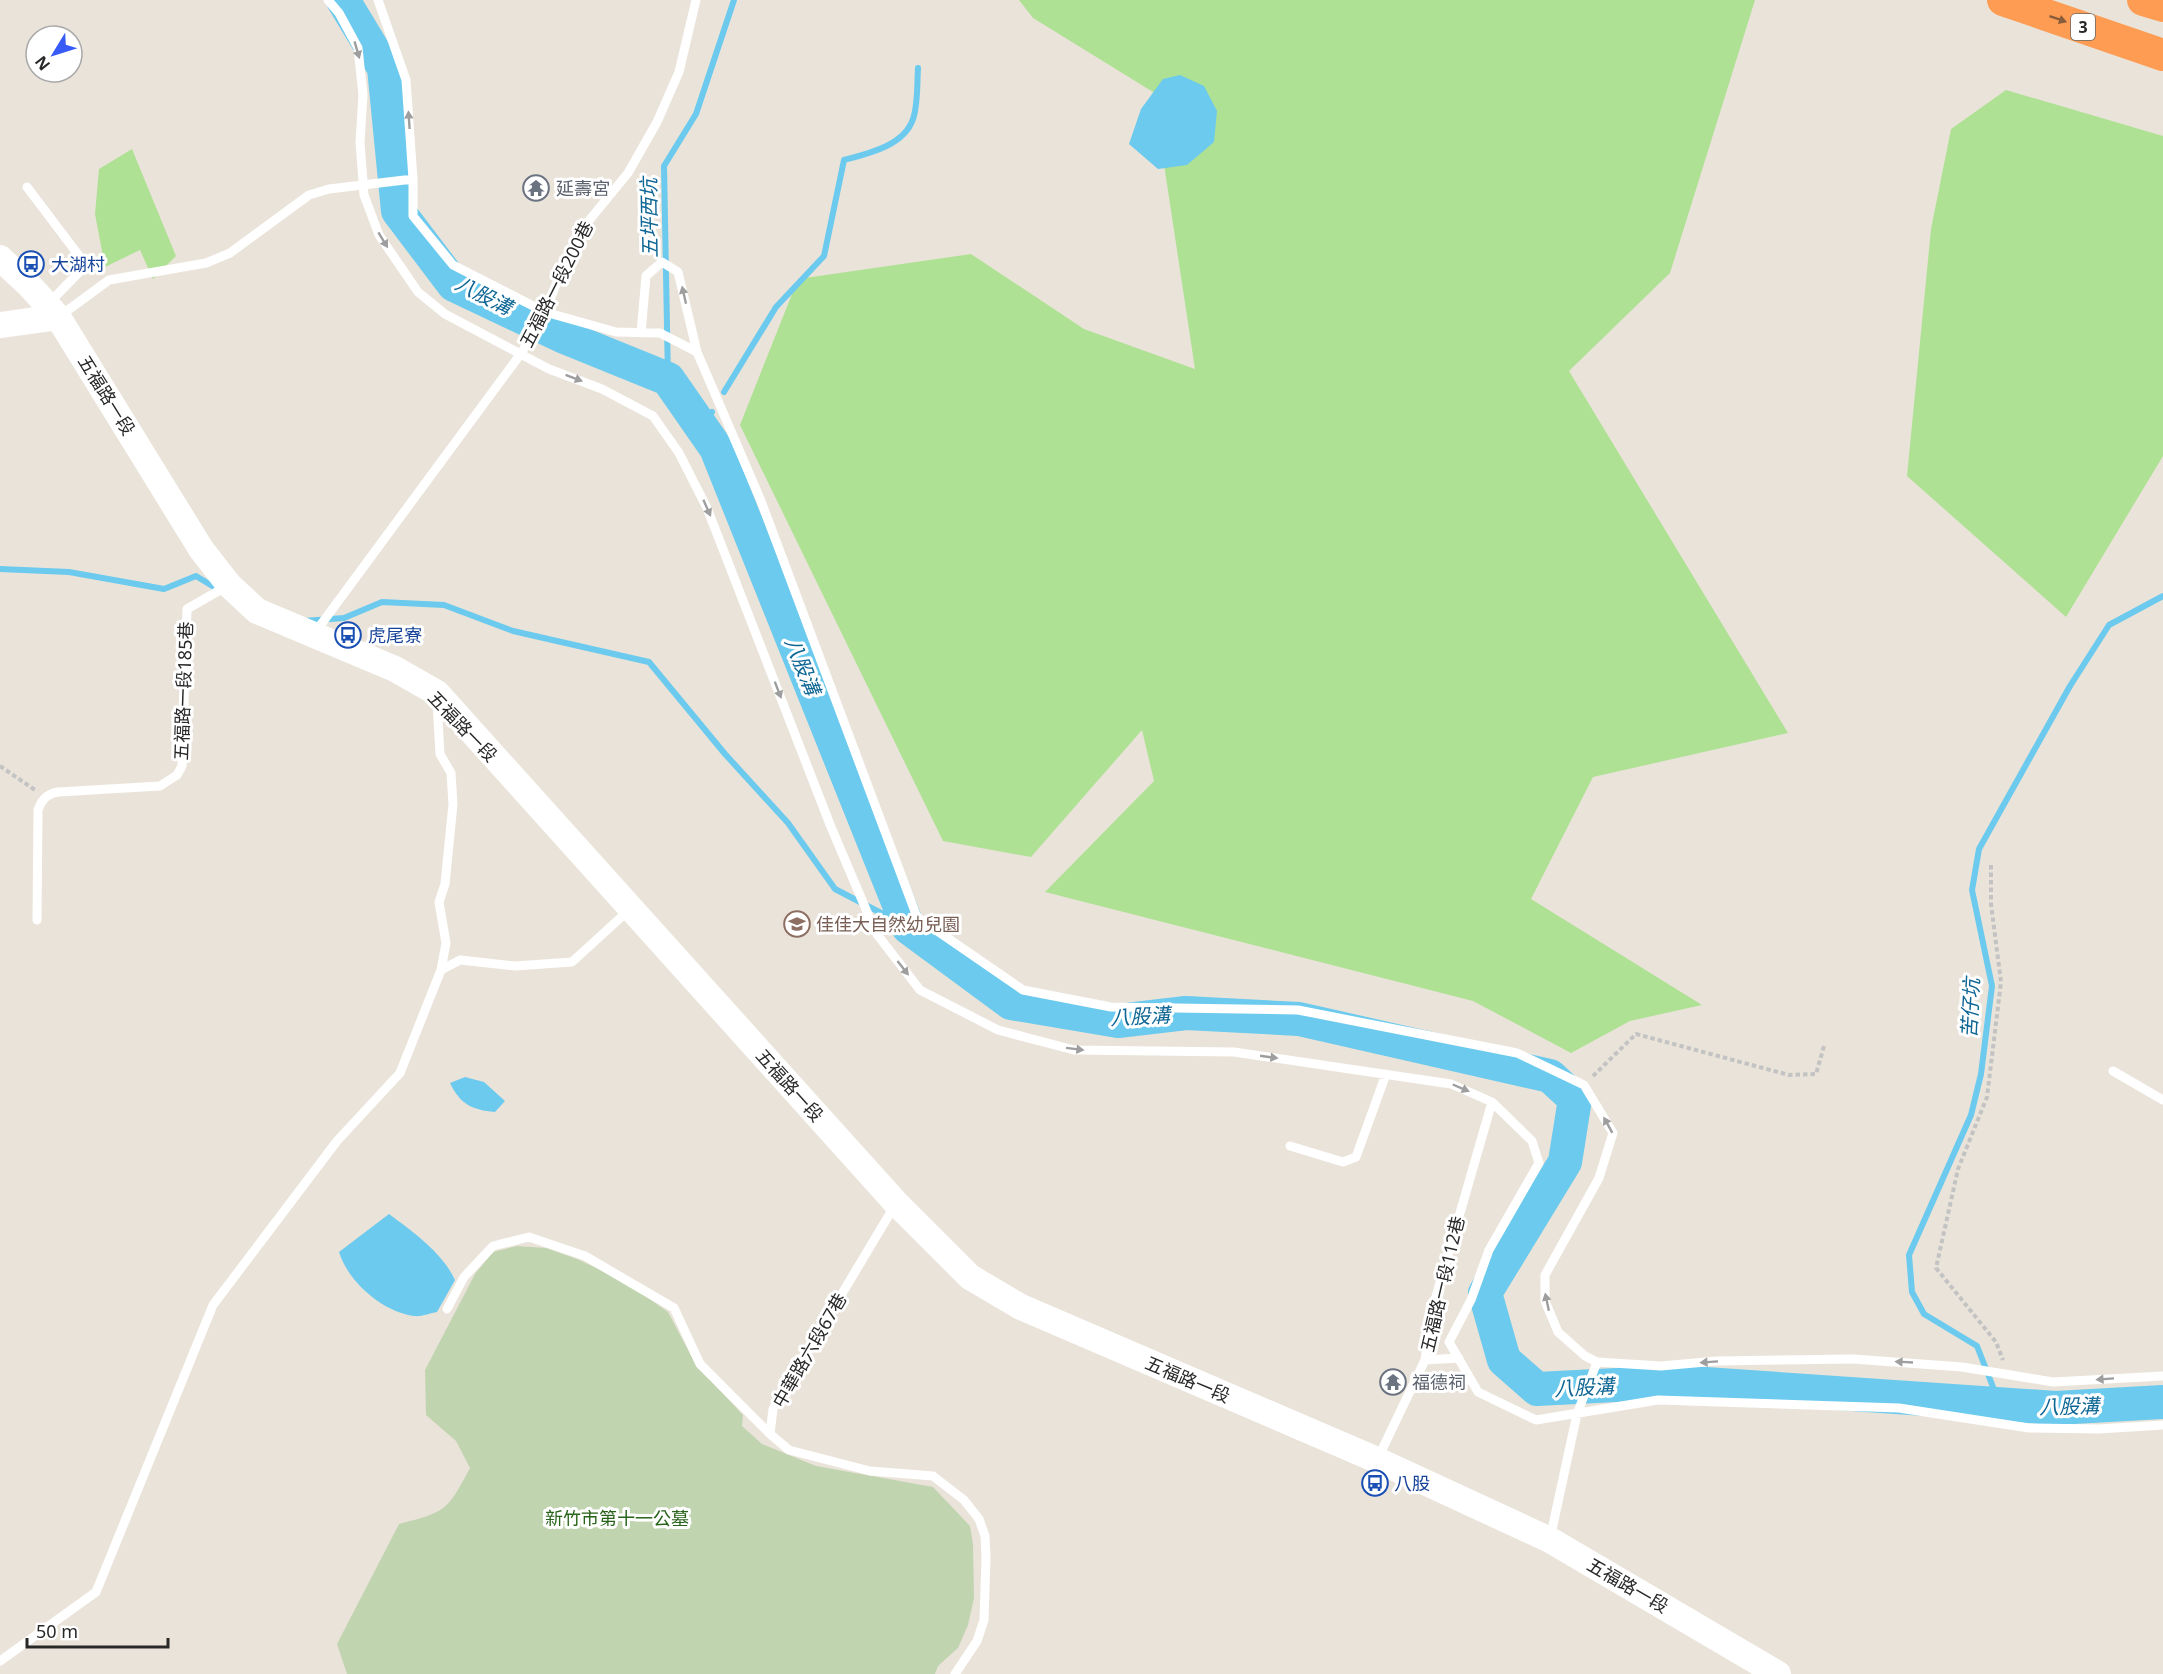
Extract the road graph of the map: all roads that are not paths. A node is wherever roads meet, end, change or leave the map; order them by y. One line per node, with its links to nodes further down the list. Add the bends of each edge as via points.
1 (328, 0): 10 (lane, one-way to 10, via 358,48 363,95)
2 (378, 0): 8 (lane, one-way to 2, via 406,80)
3 (696, 0): 13 (lane, 五福路一段200巷, via 680,72 657,122 628,173 582,229)
4 (2003, 0): 7 (highway, 3, one-way to 7)
5 (2143, 0): 6 (highway)
6 (2163, 6)
7 (2163, 55)
8 (413, 179): 10 (lane); 13 (lane, via 413,216 453,265)
9 (27, 187): 12 (lane, via 86,265)
10 (363, 187): 12 (lane, via 329,189 309,195 230,253 206,263 109,280); 16 (lane, one-way to 16, via 379,235 418,292 445,314)
11 (0, 258): 12 (main road, 五福路一段)
12 (53, 311): 14 (main road); 18 (main road, 五福路一段, via 201,549)
13 (545, 312): 15 (lane, via 616,332); 16 (lane, 五福路一段200巷)
14 (0, 325)
15 (642, 333): 17 (lane, via 660,333); 17 (lane, one-way to 15, via 678,272 662,262 646,276)
16 (522, 352): 19 (lane, 五福路一段200巷); 25 (lane, one-way to 25, via 549,369 602,389 653,416 679,453 707,508 870,920 920,990 998,1030 1074,1050 1234,1052)
17 (697, 352): 33 (lane, one-way to 17, via 1558,1332 1545,1301 1545,1275 1599,1178 1613,1133 1584,1085 1517,1053 1298,1010 1111,1007 1023,990 918,917 760,501)
18 (229, 585): 19 (main road, 五福路一段, via 257,611); 22 (lane, 五福路一段185巷, via 187,609 182,766 177,775 160,786 58,792 45,797 38,810)
19 (312, 636): 20 (main road, 五福路一段, via 395,669)
20 (437, 693): 21 (main road, 五福路一段); 23 (lane, via 440,754 451,773 453,804 445,884 439,902 446,943)
21 (631, 909): 23 (lane, via 572,962 515,966 460,960); 29 (main road, 五福路一段)
22 (38, 920)
23 (441, 970): 40 (lane, via 400,1073 337,1141 213,1305 96,1592)
24 (2113, 1071): 26 (lane)
25 (1386, 1074): 27 (lane, one-way to 27, via 1451,1084); 28 (lane, via 1356,1157 1343,1162)
26 (2163, 1100)
27 (1492, 1102): 31 (lane, via 1532,1141 1539,1163 1489,1250 1471,1300 1449,1342); 32 (lane, 五福路一段112巷, via 1436,1296)
28 (1290, 1146)
29 (896, 1203): 37 (lane, 中華路六段67巷, via 773,1409); 38 (main road, 五福路一段, via 970,1277 1021,1307)
30 (447, 1309): 37 (lane, via 464,1277 493,1246 529,1237 585,1256 674,1308 700,1364)
31 (1459, 1358): 32 (lane); 35 (lane, via 1478,1392 1536,1420)
32 (1425, 1360): 38 (lane, 五福路一段112巷)
33 (1597, 1362): 34 (lane, one-way to 33, via 2053,1382 1962,1367 1853,1359 1661,1366); 35 (lane)
34 (2163, 1376)
35 (1577, 1414): 36 (lane, via 1658,1400 1899,1408 2029,1428); 39 (lane)
36 (2163, 1425)
37 (770, 1434): 41 (lane, via 789,1450 870,1471 933,1476 964,1500 979,1519 987,1558 984,1620 977,1641)
38 (1377, 1460): 39 (main road, 五福路一段)
39 (1550, 1540): 42 (main road, 五福路一段)
40 (0, 1661)
41 (955, 1674)
42 (1778, 1674)

